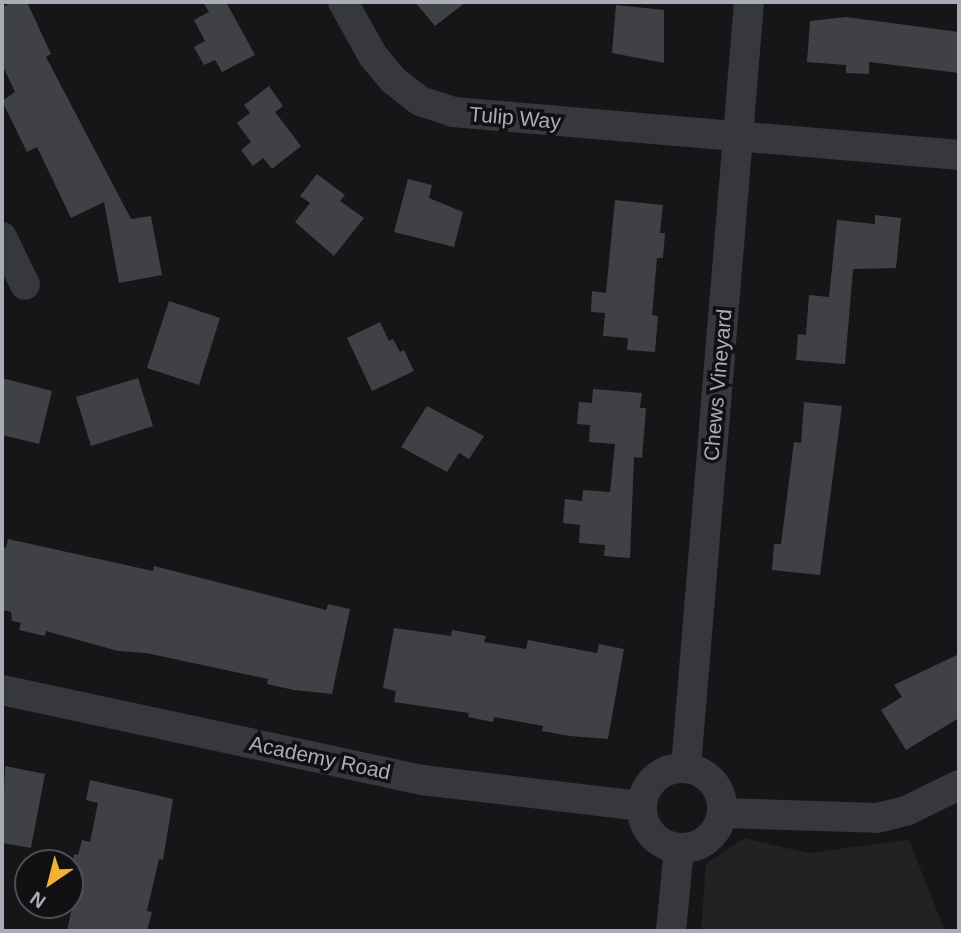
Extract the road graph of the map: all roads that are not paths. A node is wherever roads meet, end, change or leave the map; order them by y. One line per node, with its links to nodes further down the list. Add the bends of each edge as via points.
1 (343, 2): 3 (street, Tulip Way, via 373,57 393,80 421,101 453,113)
2 (749, 2): 3 (street, Chews Vineyard)
3 (738, 135): 4 (street, Tulip Way); 8 (street, Chews Vineyard)
4 (959, 155)
5 (2, 237): 6 (street)
6 (25, 285)
7 (2, 690): 10 (street, Academy Road, via 422,780)
8 (686, 768): 10 (street, via 672,768 651,782); 11 (street, via 709,778 721,800)
9 (959, 785): 11 (street, via 908,810 877,817 834,820)
10 (641, 806): 12 (street, via 648,830)
11 (722, 813): 12 (street, via 712,835 702,843)
12 (679, 848): 13 (street)
13 (671, 931)

